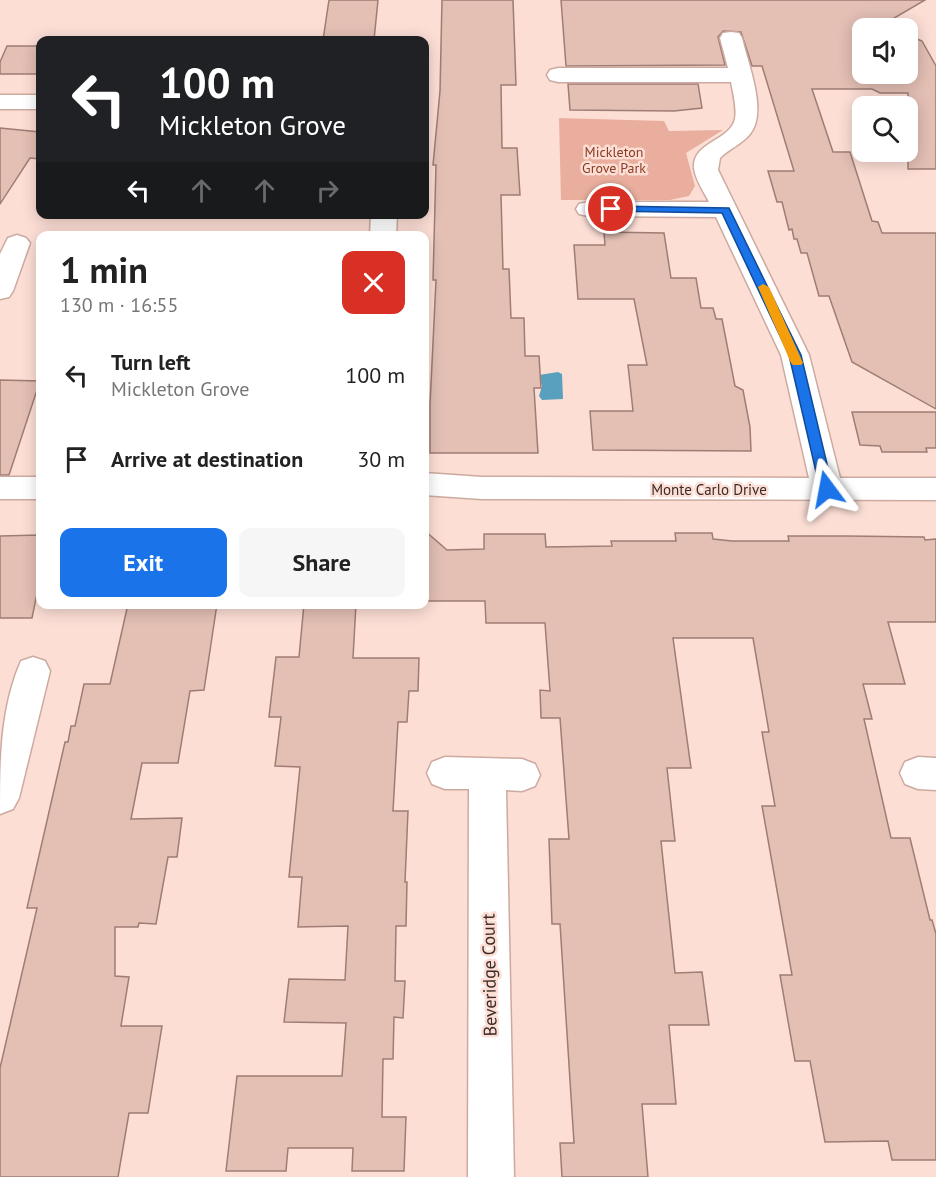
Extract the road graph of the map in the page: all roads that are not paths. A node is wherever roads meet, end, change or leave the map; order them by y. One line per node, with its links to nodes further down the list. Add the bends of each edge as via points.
1 (731, 38): 3 (street)
2 (558, 75): 3 (street)
3 (739, 75): 7 (street, via 747,113 744,126 707,158 706,170)
4 (0, 102): 5 (street)
5 (36, 102)
6 (588, 209): 7 (street)
7 (725, 210): 14 (street, via 795,355)
8 (9, 259): 9 (street)
9 (0, 291)
10 (429, 484): 13 (street, Monte Carlo Drive)
11 (0, 488): 12 (street)
12 (36, 488)
13 (482, 488): 14 (street, Monte Carlo Drive); 16 (street, Monte Carlo Drive)
14 (827, 489): 15 (street, Monte Carlo Drive)
15 (936, 489)
16 (429, 498)
17 (33, 671): 19 (street)
18 (444, 773): 20 (street, Beveridge Court, via 504,774)
19 (0, 798)
20 (491, 1177)

